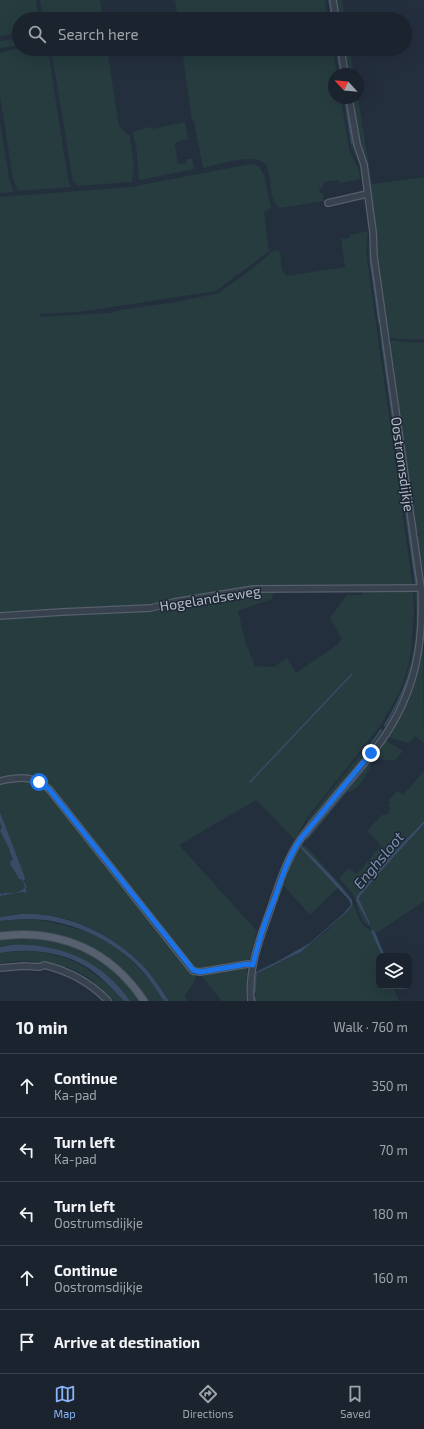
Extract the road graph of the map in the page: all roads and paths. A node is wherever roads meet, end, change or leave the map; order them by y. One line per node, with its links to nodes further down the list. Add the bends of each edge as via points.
1 (333, 0): 2 (street)
2 (335, 12)
3 (342, 56): 4 (street)
4 (344, 68)
5 (350, 104): 6 (street, Oostromsdijkje, via 357,144 364,165)
6 (367, 194): 7 (street); 8 (street, Oostromsdijkje)
7 (328, 203)
8 (421, 588): 9 (street, Hogelandseweg, via 254,589 152,608); 12 (street, Oostromsdijkje, via 422,641 413,680 401,708 381,741 298,843 284,871)
9 (0, 616)
10 (0, 781): 12 (street, via 29,778 49,789 193,970 200,972)
11 (0, 936): 15 (main road, via 47,936 82,947 115,968 134,986)
12 (253, 965): 16 (street, Oostromsdijkje)
13 (0, 968): 14 (street, via 40,968 44,965 57,968 92,986)
14 (108, 1001)
15 (144, 1001)
16 (251, 1001)

